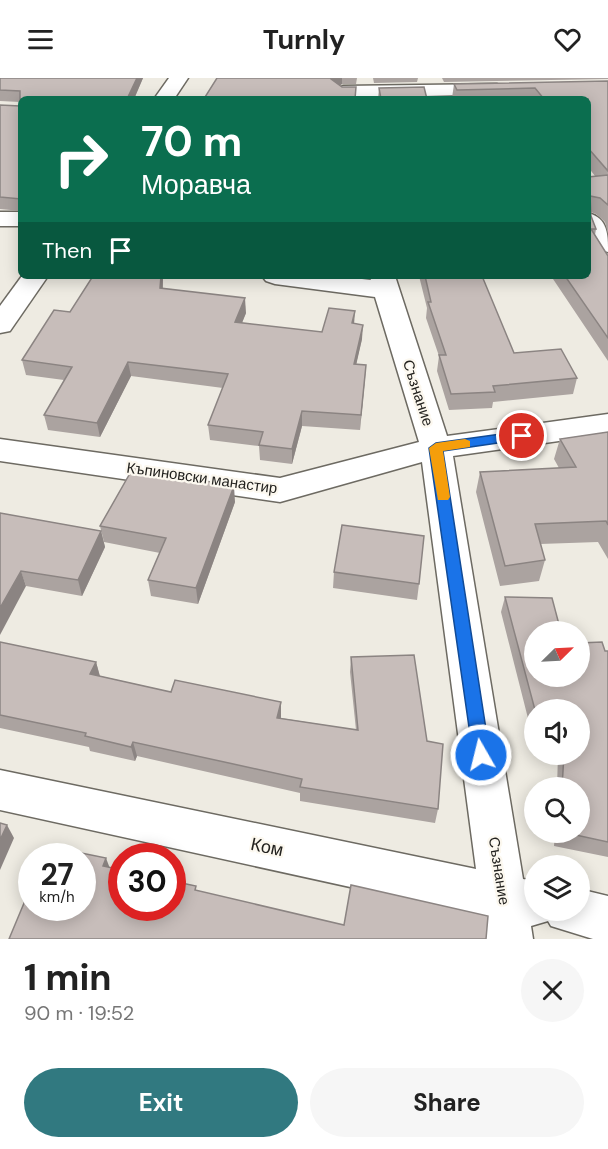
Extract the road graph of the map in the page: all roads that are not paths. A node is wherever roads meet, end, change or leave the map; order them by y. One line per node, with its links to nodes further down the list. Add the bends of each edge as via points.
1 (179, 78): 5 (street)
2 (484, 89): 3 (street); 4 (street)
3 (342, 90)
4 (517, 90)
5 (166, 96)
6 (0, 219): 7 (street)
7 (18, 219)
8 (591, 224): 9 (street)
9 (608, 245)
10 (33, 279): 13 (street)
11 (321, 279): 12 (street)
12 (383, 283): 15 (street, Съзнание)
13 (0, 325)
14 (608, 424): 15 (street, Къпиновски манастир)
15 (436, 448): 16 (street, Къпиновски манастир, via 280,490); 18 (street, Съзнание)
16 (0, 450)
17 (0, 790): 18 (street, Ком)
18 (518, 900): 21 (street, Съзнание)
19 (590, 915): 20 (street)
20 (608, 919)
21 (509, 939)

